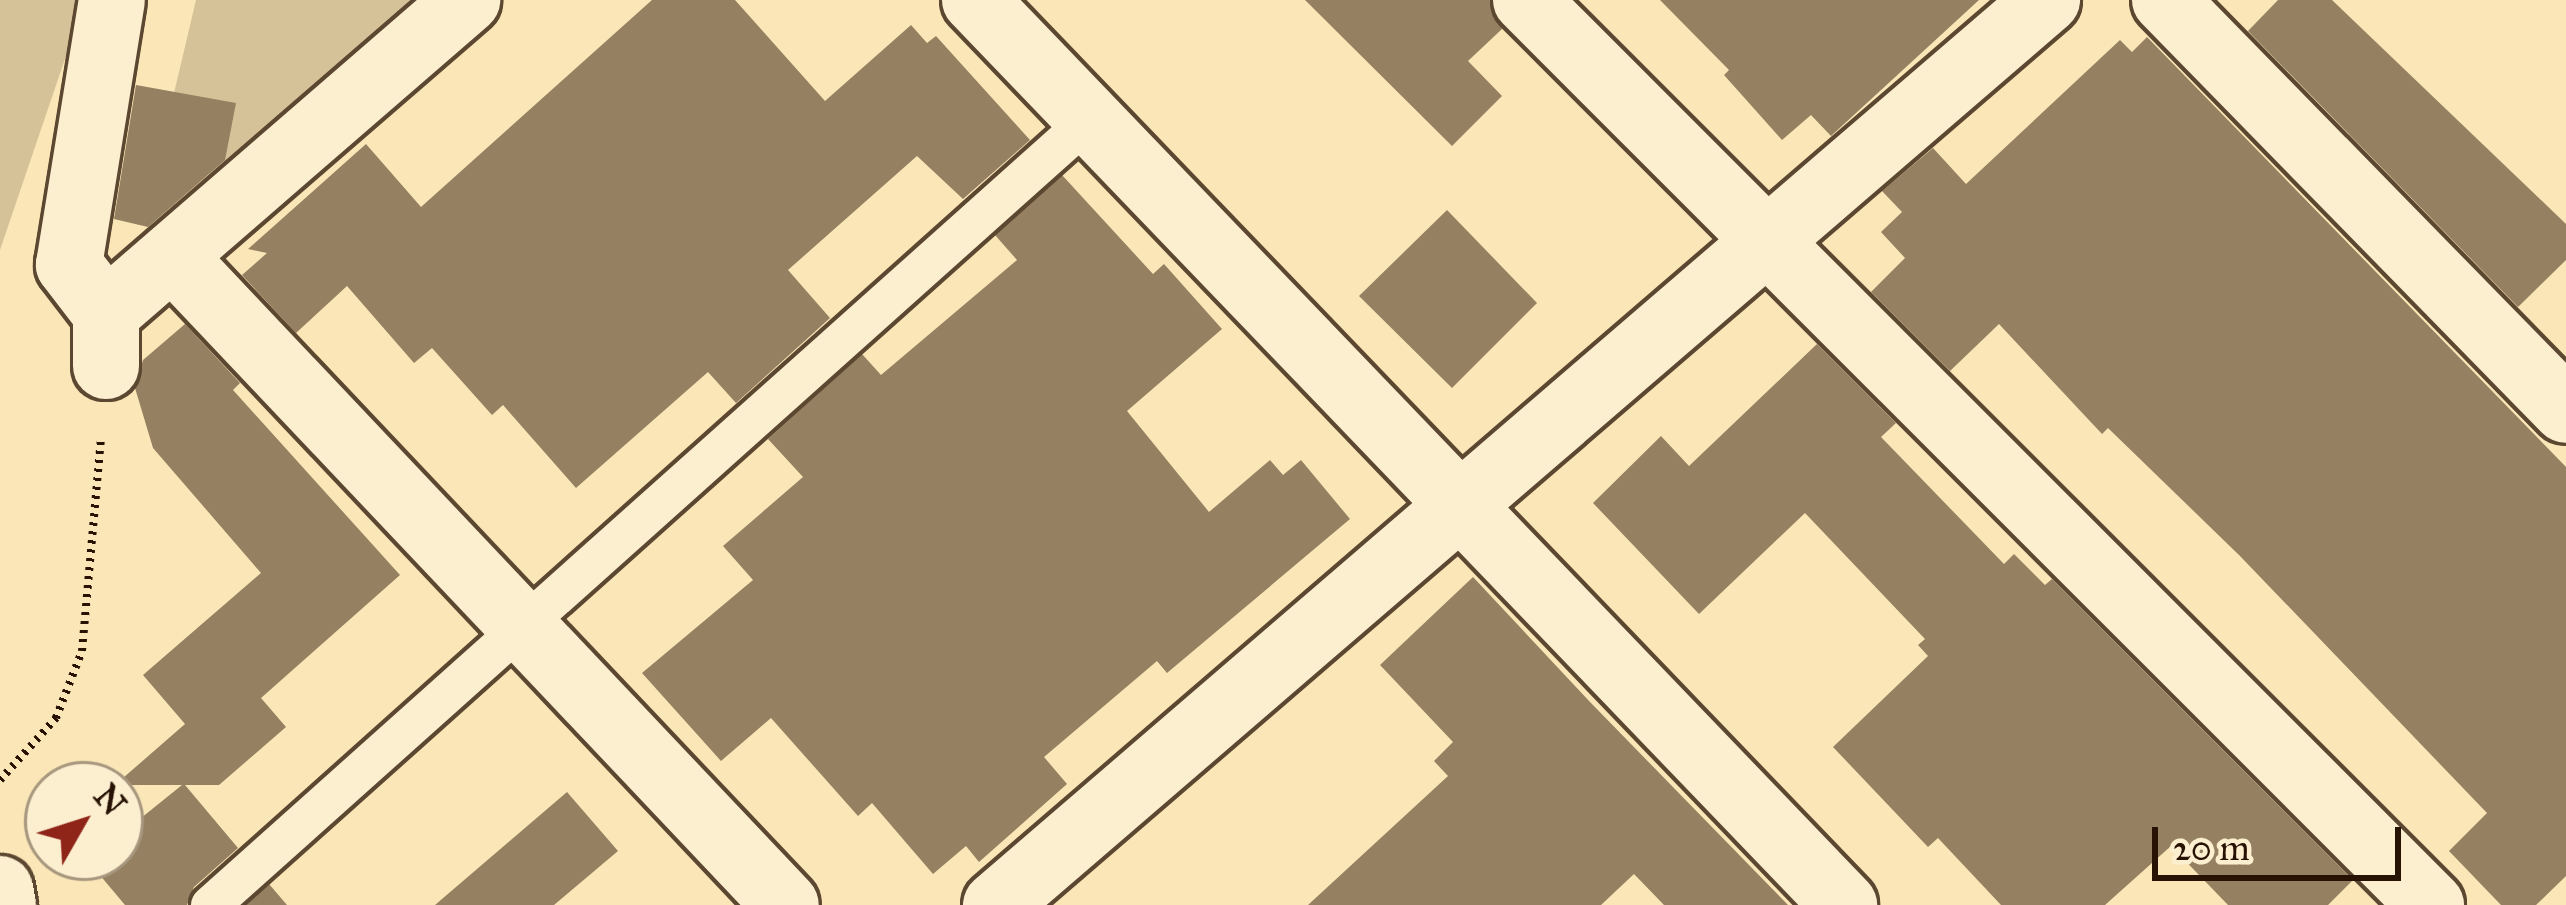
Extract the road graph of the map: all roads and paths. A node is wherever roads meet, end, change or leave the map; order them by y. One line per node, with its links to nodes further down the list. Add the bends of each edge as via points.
1 (112, 0): 10 (street, via 69,265)
2 (467, 0): 9 (street)
3 (975, 0): 7 (street)
4 (1526, 0): 8 (street)
5 (2047, 0): 8 (street)
6 (2165, 0): 11 (street)
7 (1089, 119): 12 (street); 13 (lane)
8 (1770, 244): 12 (street); 21 (street)
9 (172, 256): 10 (street); 13 (street)
10 (106, 339): 14 (path, via 82,651 56,718)
11 (2566, 410)
12 (1459, 503): 19 (street); 20 (street)
13 (522, 619): 17 (lane); 18 (street)
14 (0, 780)
15 (0, 889): 16 (street)
16 (3, 905)
17 (210, 905)
18 (786, 905)
19 (996, 905)
20 (1844, 905)
21 (2432, 905)

